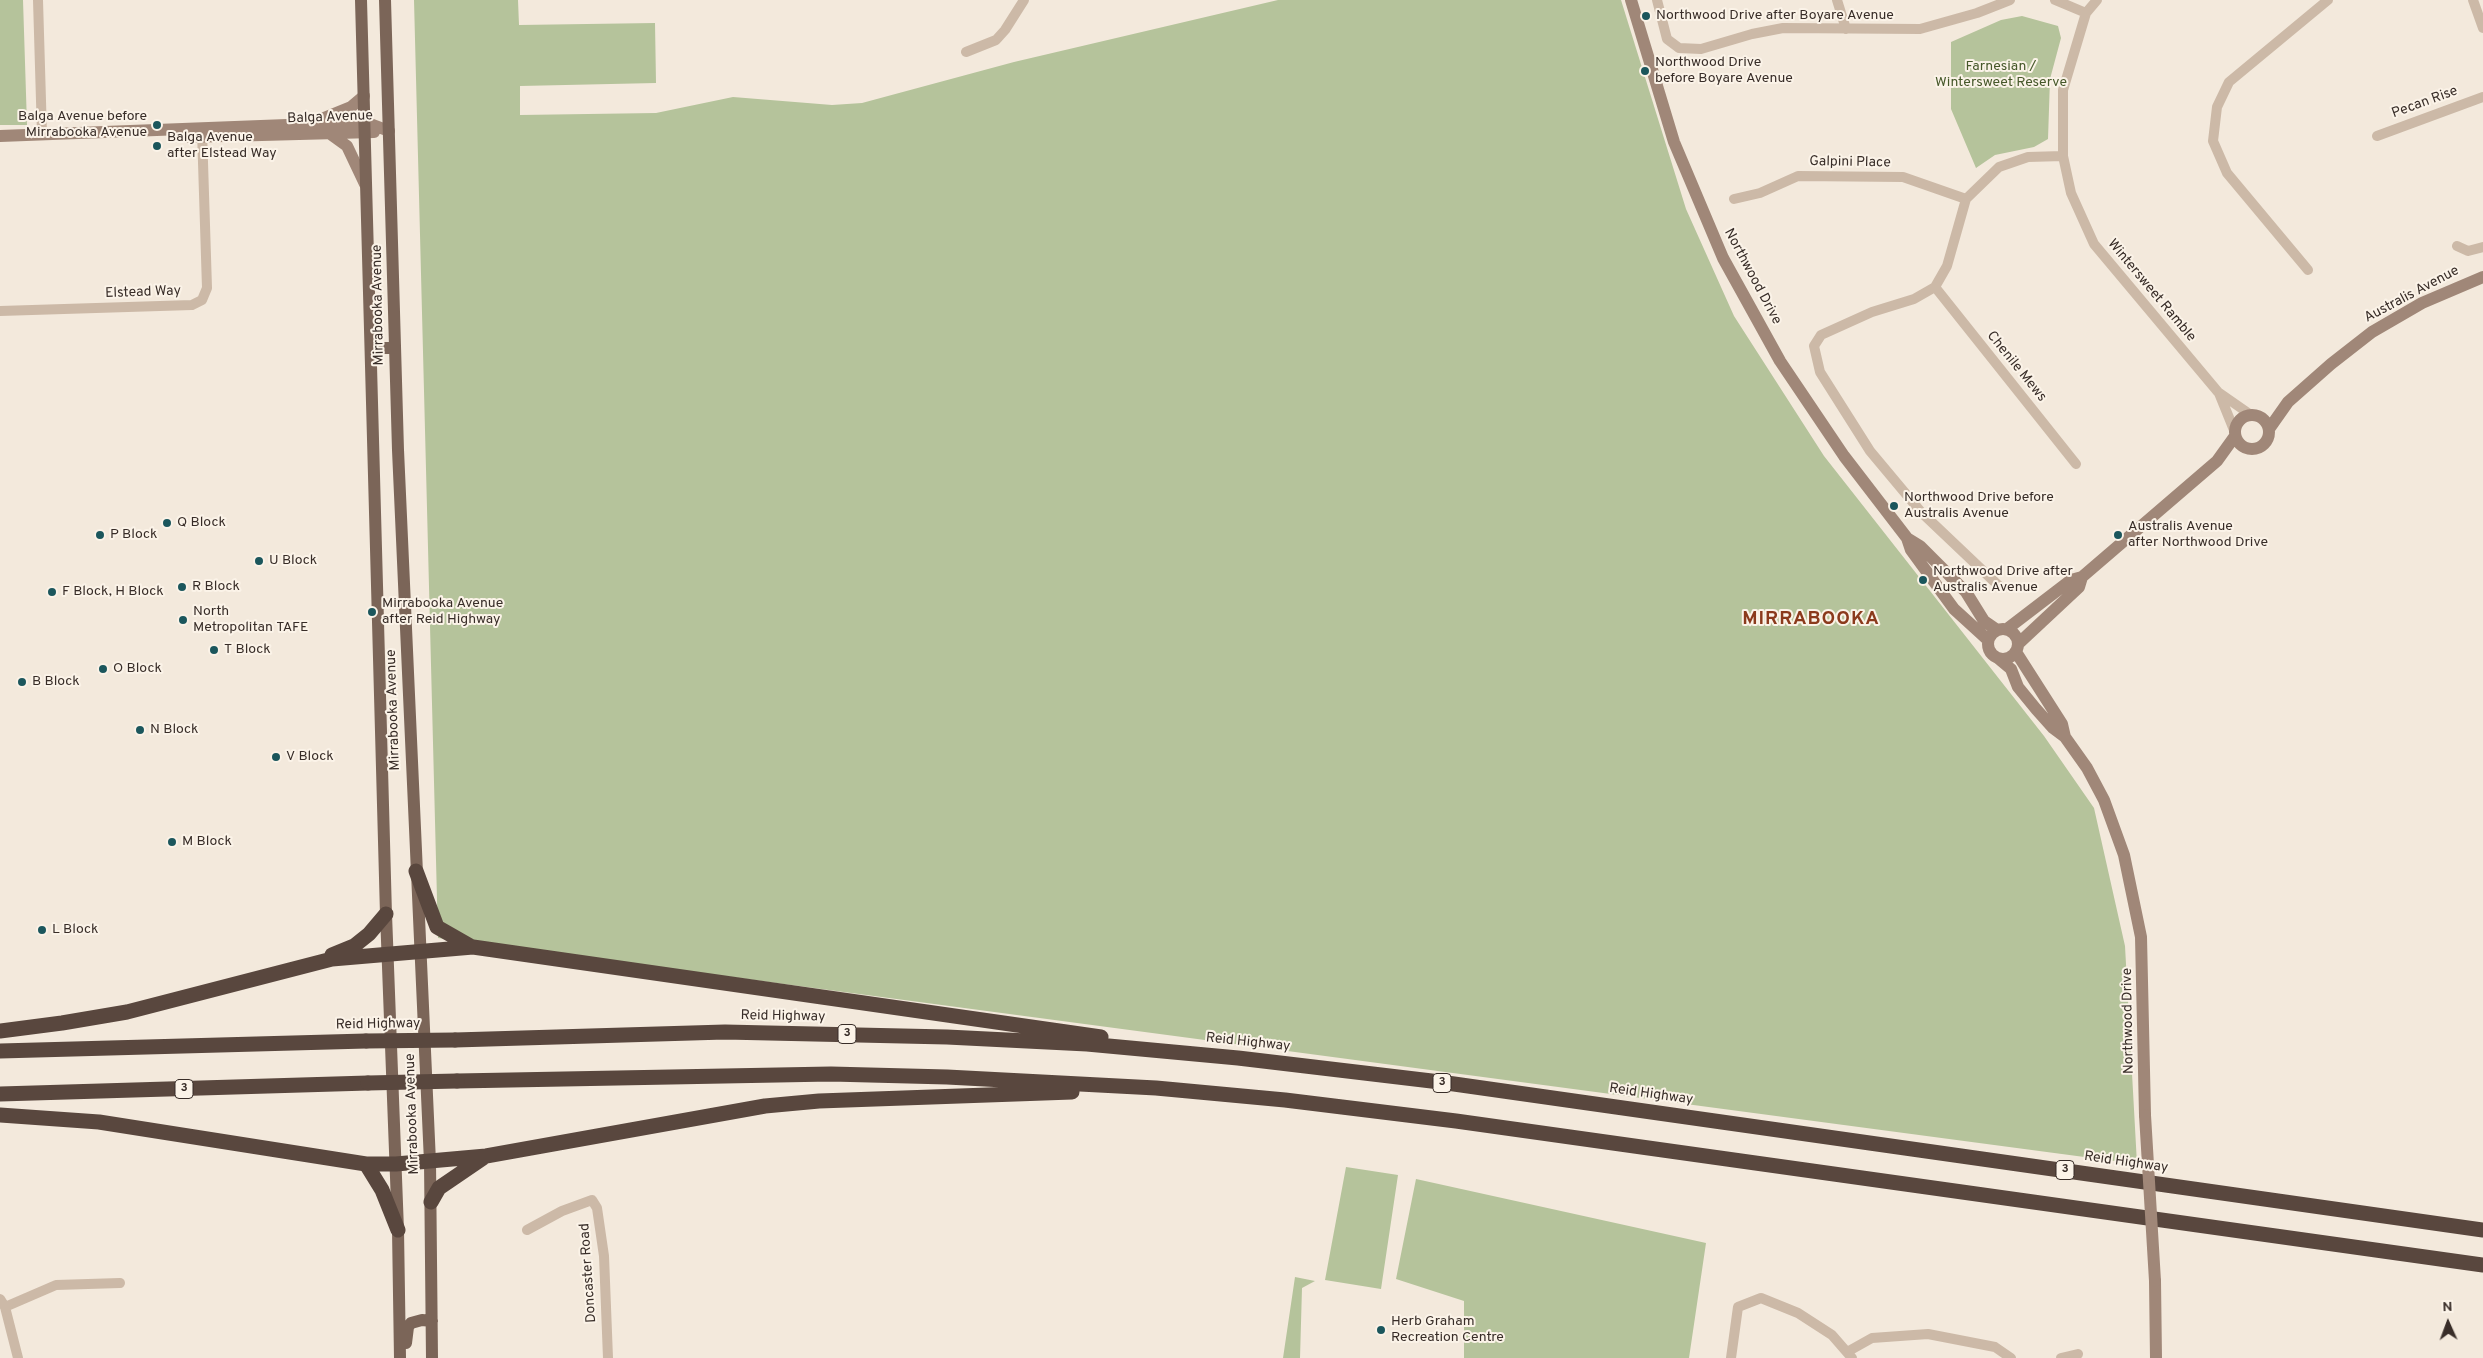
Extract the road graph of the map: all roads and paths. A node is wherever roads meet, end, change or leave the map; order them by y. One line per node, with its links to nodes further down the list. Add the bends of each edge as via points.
1 (38, 0): 25 (street)
2 (385, 0): 22 (main road, Mirrabooka Avenue)
3 (1024, 0): 17 (street, via 996,40)
4 (1631, 0): 49 (street, Northwood Drive, via 1674,142 1722,258 1780,361 1844,456)
5 (1657, 0): 15 (street, via 1668,39 1679,48 1701,49 1783,28)
6 (1837, 0): 15 (street)
7 (2010, 0): 12 (street)
8 (2055, 0): 14 (street)
9 (2097, 0): 14 (street, Wintersweet Ramble)
10 (2328, 0): 35 (street, via 2229,82 2217,107 2212,142 2227,173)
11 (2473, 0): 16 (street)
12 (1997, 2): 15 (street, via 1977,13 1920,29)
13 (362, 3): 18 (main road, Mirrabooka Avenue)
14 (2086, 13): 29 (street, Wintersweet Ramble, via 2063,90)
15 (1846, 28)
16 (2483, 28)
17 (966, 52)
18 (364, 96): 20 (street, via 351,107); 21 (main road, Mirrabooka Avenue)
19 (2483, 96): 27 (street, Pecan Rise)
20 (305, 124): 21 (street, Balga Avenue); 23 (street, Balga Avenue)
21 (365, 128): 22 (street, Balga Avenue); 24 (street, Balga Avenue); 30 (main road, Mirrabooka Avenue)
22 (389, 131): 40 (main road, Mirrabooka Avenue)
23 (202, 132): 24 (street, Balga Avenue); 25 (street, Balga Avenue); 28 (street, Balga Avenue); 38 (street, Elstead Way, via 207,288 202,300 192,305)
24 (328, 133): 30 (street, via 348,146)
25 (42, 134): 26 (street, Balga Avenue)
26 (0, 136)
27 (2376, 136)
28 (0, 144)
29 (2063, 156): 32 (street, via 2028,157 1999,167); 41 (street, Wintersweet Ramble, via 2072,193 2094,244)
30 (367, 188): 39 (main road, Mirrabooka Avenue)
31 (1734, 199): 32 (street, Galpini Place, via 1760,193 1798,176 1902,177)
32 (1966, 199): 37 (street, via 1947,266)
33 (2457, 246): 34 (street, via 2468,251)
34 (2483, 247)
35 (2308, 270)
36 (2483, 277): 42 (street, Australis Avenue, via 2422,303 2372,332)
37 (1935, 287): 48 (street, Chenile Mews); 51 (street, via 1914,299 1872,312 1821,335 1814,346 1816,362 1870,451 1921,512)
38 (0, 311)
39 (371, 348): 40 (main road); 58 (main road, Mirrabooka Avenue)
40 (395, 348): 57 (main road, Mirrabooka Avenue)
41 (2218, 392): 43 (street, Wintersweet Ramble); 45 (street, Wintersweet Ramble)
42 (2288, 402): 43 (street, Australis Avenue); 44 (street, Australis Avenue)
43 (2254, 416): 44 (street, via 2262,419); 45 (street, via 2240,419)
44 (2269, 429): 46 (street, via 2263,445)
45 (2234, 433): 46 (street); 47 (street)
46 (2246, 449): 47 (street)
47 (2217, 461): 50 (street)
48 (2076, 464)
49 (1907, 538): 52 (street, Northwood Drive, via 1920,546 1966,592 1984,621); 53 (street, Northwood Drive, via 1911,550 1954,609)
50 (2082, 577): 52 (street, via 2071,580); 54 (street, via 2078,587)
51 (2000, 587)
52 (2002, 630): 53 (street); 54 (street, via 2014,634)
53 (1988, 640): 55 (street, via 1988,650)
54 (2017, 648): 55 (street, via 2008,658); 56 (street, Northwood Drive, via 2062,724)
55 (1999, 659): 56 (street, Northwood Drive, via 2011,670 2018,687 2036,709)
56 (2065, 736): 81 (street, Northwood Drive, bridge, via 2088,768 2104,800 2124,855 2137,909 2143,963 2145,1115)
57 (416, 871): 59 (highway, via 437,927); 60 (main road, Mirrabooka Avenue)
58 (386, 914): 61 (main road, Mirrabooka Avenue); 62 (highway, via 354,946)
59 (472, 947): 60 (highway); 65 (highway, via 1002,1021)
60 (420, 952): 61 (highway); 70 (main road, Mirrabooka Avenue)
61 (388, 955): 62 (highway, via 332,959); 72 (main road, Mirrabooka Avenue)
62 (305, 966): 63 (highway, via 127,1012)
63 (0, 1031)
64 (0, 1051): 65 (highway, Reid Highway / 3, bridge, via 725,1032 928,1036 1086,1044)
65 (1238, 1058): 76 (highway, Reid Highway / 3, via 1460,1085)
66 (1156, 1088): 67 (highway, 3, bridge, via 831,1074); 69 (highway, via 819,1100 764,1106); 77 (highway, 3, via 1456,1121)
67 (0, 1094)
68 (0, 1115): 71 (highway, via 108,1124)
69 (486, 1156): 70 (highway); 73 (highway, via 439,1188)
70 (430, 1162): 72 (highway); 73 (main road, Mirrabooka Avenue)
71 (366, 1164): 72 (highway); 74 (highway, via 382,1190)
72 (396, 1164): 74 (main road, Mirrabooka Avenue)
73 (431, 1202): 80 (main road, Mirrabooka Avenue)
74 (398, 1230): 85 (main road, Mirrabooka Avenue)
75 (527, 1230): 88 (street, Doncaster Road, via 562,1211 592,1200 597,1208 604,1256)
76 (2483, 1230)
77 (2483, 1265)
78 (120, 1283): 79 (street, via 56,1285)
79 (3, 1303): 84 (street)
80 (432, 1321): 86 (main road, via 417,1321 408,1327); 87 (main road, Mirrabooka Avenue)
81 (2157, 1321): 92 (street, Northwood Drive); 93 (street, Northwood Drive)
82 (2078, 1354): 91 (street)
83 (1849, 1355): 89 (street, via 1832,1336 1798,1313 1761,1298 1738,1307); 90 (street, via 1872,1338 1928,1334 1995,1347)
84 (18, 1358)
85 (400, 1358)
86 (405, 1358)
87 (432, 1358)
88 (608, 1358)
89 (1730, 1358)
90 (2011, 1358)
91 (2061, 1358)
92 (2156, 1358)
93 (2166, 1358)

